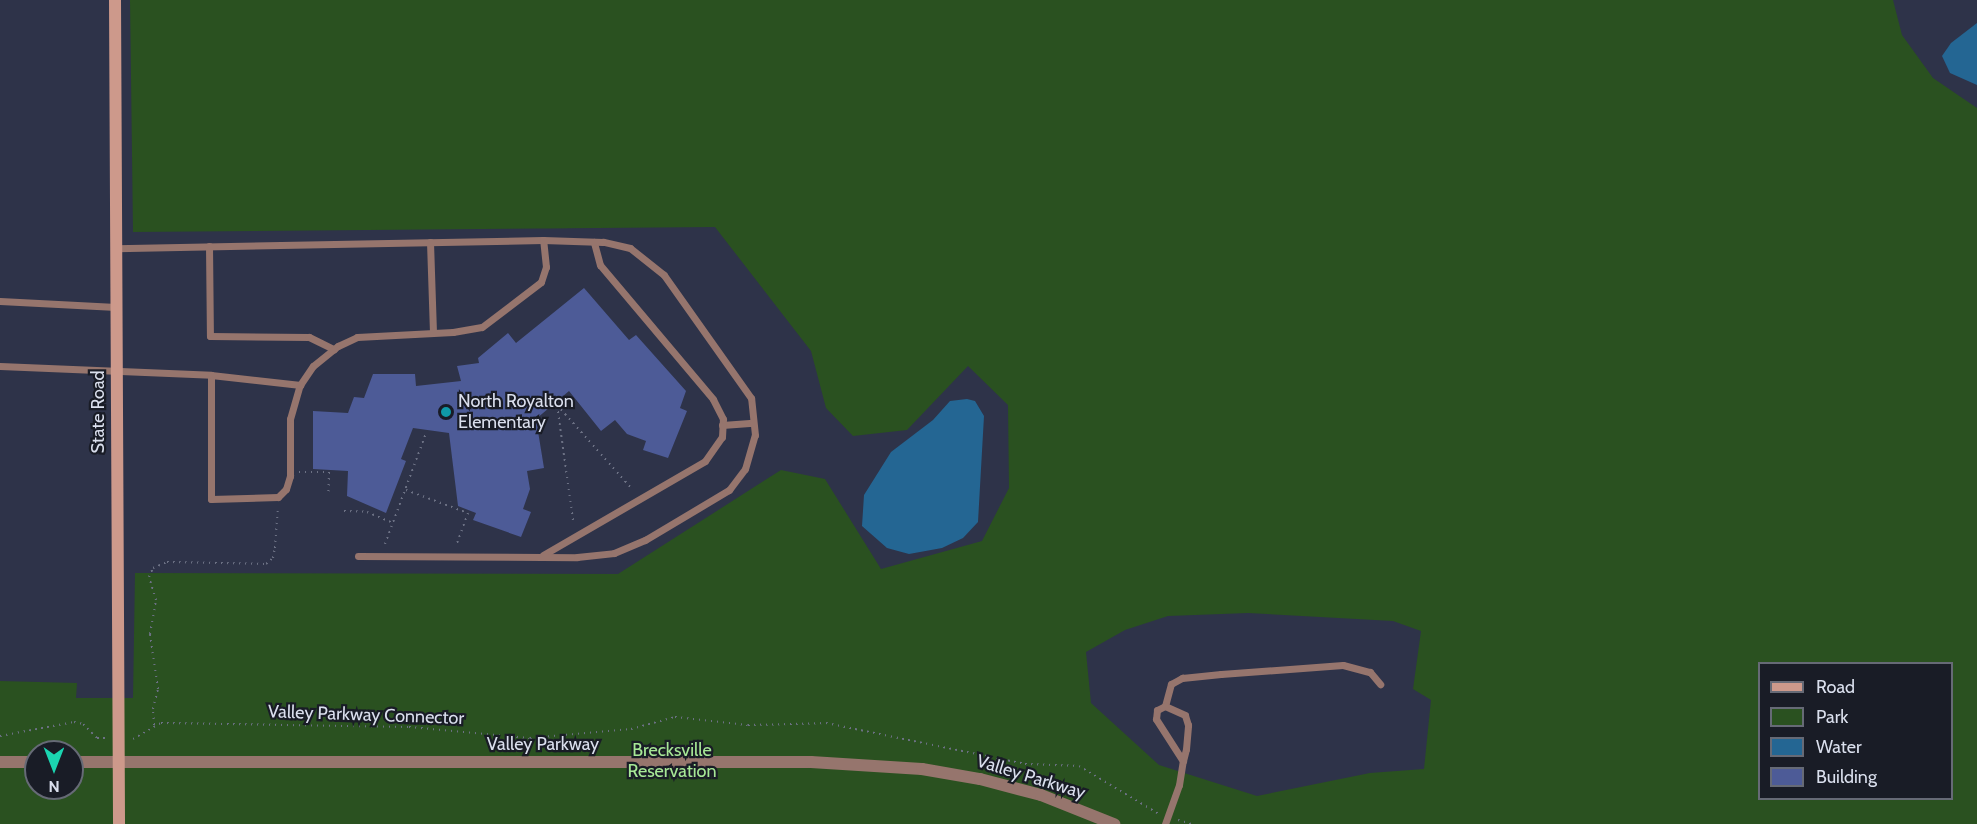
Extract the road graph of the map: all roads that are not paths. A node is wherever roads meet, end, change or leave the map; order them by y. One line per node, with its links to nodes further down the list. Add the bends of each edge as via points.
1 (115, 0): 6 (main road, State Road)
2 (543, 240): 3 (lane); 4 (lane); 9 (lane, via 546,267 541,282 526,295 482,327)
3 (430, 242): 5 (lane); 9 (lane)
4 (594, 242): 15 (lane, via 630,248 664,275 751,398); 16 (lane, via 600,265 713,399)
5 (209, 246): 6 (lane); 10 (lane, via 210,336 309,337)
6 (116, 248): 8 (main road, State Road)
7 (0, 303): 8 (lane)
8 (116, 307): 12 (main road, State Road)
9 (433, 332): 10 (lane, via 357,337)
10 (334, 349): 14 (lane, via 313,366)
11 (0, 366): 12 (lane)
12 (116, 369): 13 (lane); 25 (main road, State Road)
13 (211, 375): 14 (lane); 14 (lane, via 212,499 278,497 286,489 290,419)
14 (300, 385)
15 (753, 423): 16 (lane); 18 (lane, via 745,470 729,490 645,540 614,553)
16 (722, 425): 18 (lane, via 722,437 705,461)
17 (358, 556): 18 (lane)
18 (542, 556)
19 (1380, 684): 20 (lane, via 1359,667 1343,665 1221,674 1176,681 1165,694)
20 (1165, 706): 21 (lane, via 1185,715); 21 (lane, via 1157,710 1156,719)
21 (1184, 761): 26 (lane)
22 (0, 762): 23 (street)
23 (24, 762)
24 (84, 762): 25 (street, Valley Parkway)
25 (119, 762): 27 (main road, State Road); 28 (street, Valley Parkway, via 811,762 910,768 980,779)
26 (1166, 821)
27 (119, 824)
28 (1114, 824)

